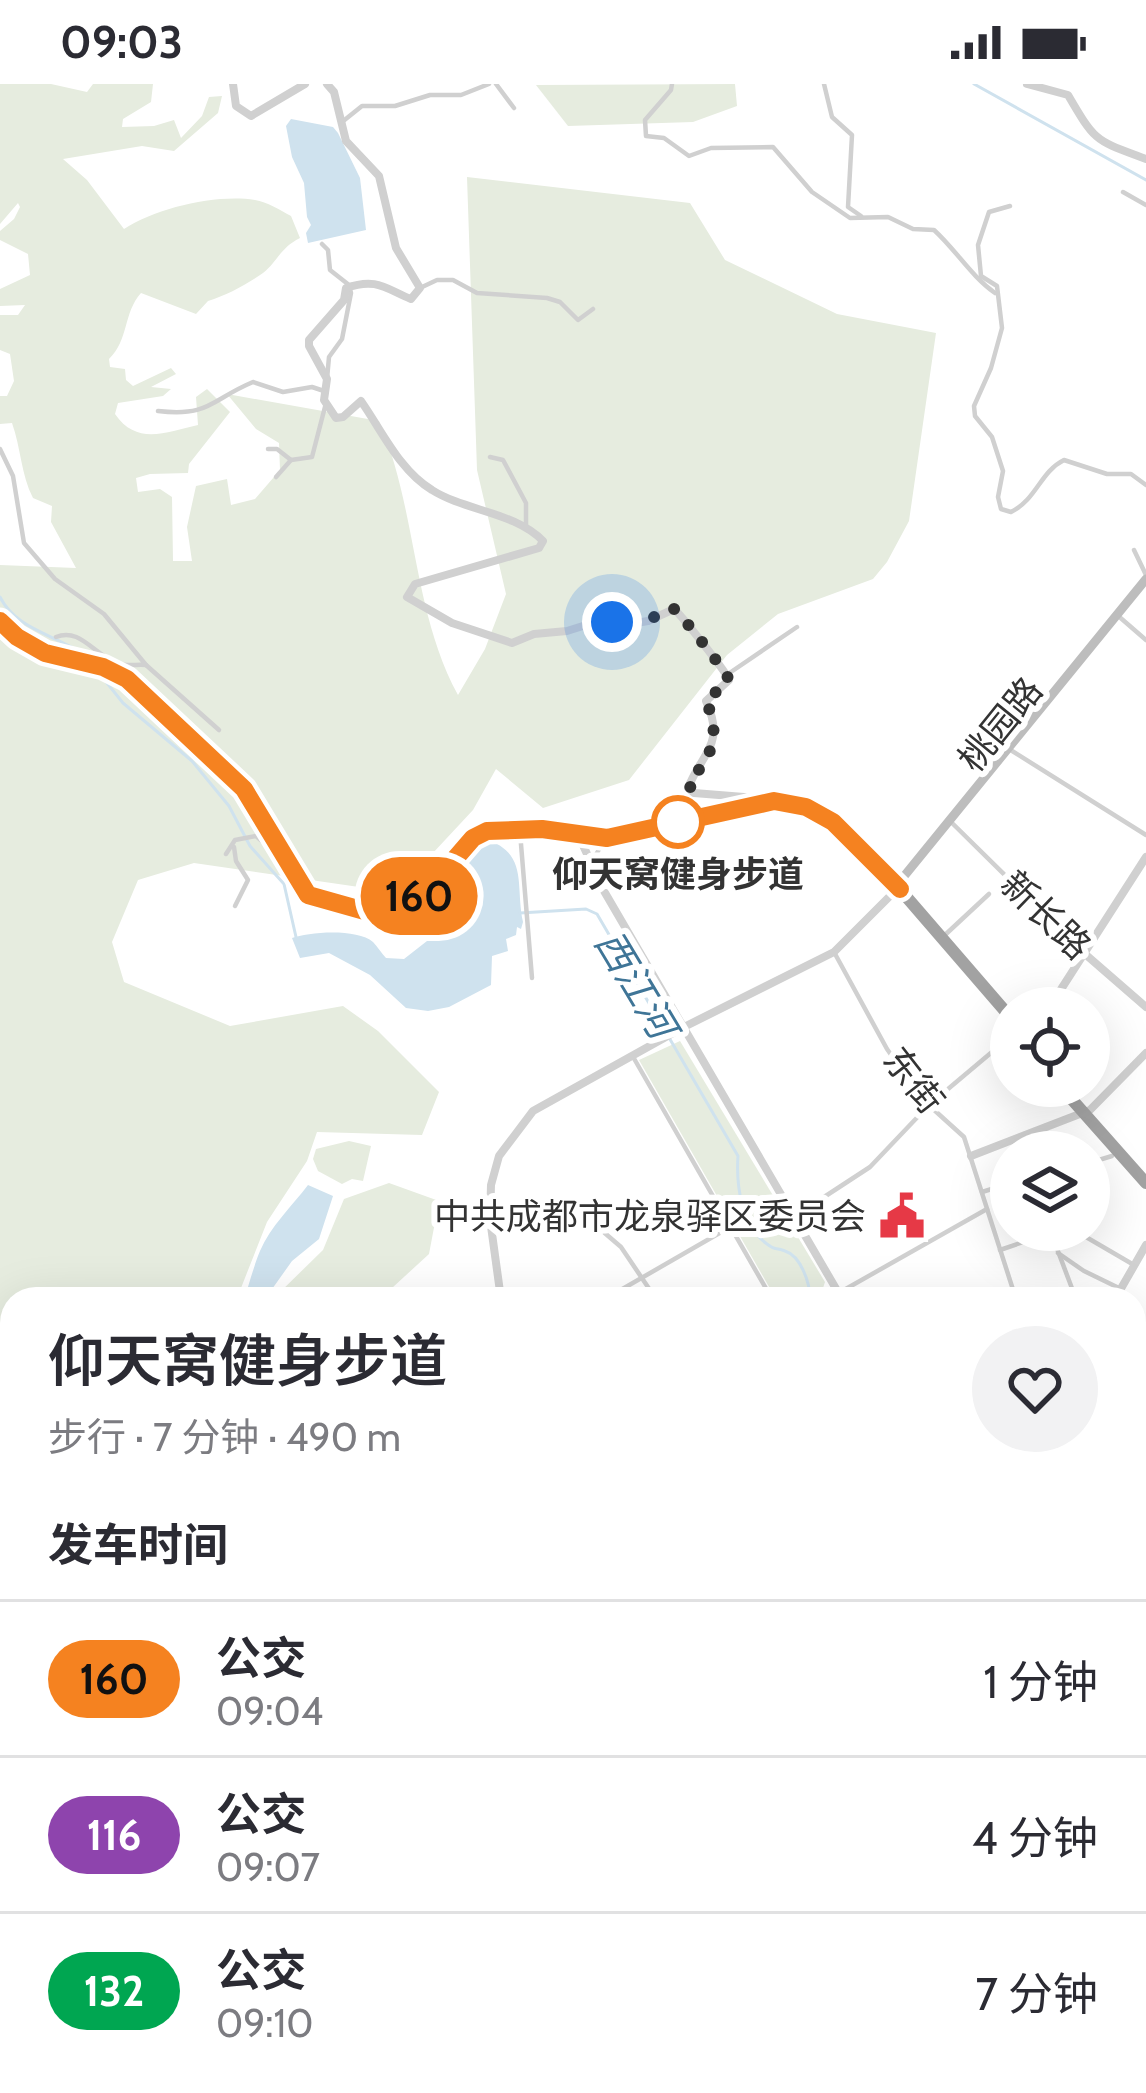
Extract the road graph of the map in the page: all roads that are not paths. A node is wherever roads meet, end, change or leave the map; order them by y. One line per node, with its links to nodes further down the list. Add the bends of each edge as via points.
1 (233, 84): 2 (street, via 236,106 251,116)
2 (305, 84)
3 (327, 84): 9 (street)
4 (492, 84): 8 (street); 9 (street, via 362,106)
5 (672, 84): 14 (street, via 645,120 646,136 689,156 773,147 812,192 850,218)
6 (824, 84): 14 (street, via 832,116 852,135 848,207)
7 (1027, 84): 10 (street, via 1068,95 1094,139)
8 (514, 108)
9 (342, 122): 17 (street, via 351,148 379,176 396,248)
10 (1146, 159)
11 (1124, 192): 12 (street)
12 (1146, 205)
13 (1010, 206): 18 (street, via 989,212 978,244 981,276)
14 (864, 218): 18 (street, via 934,230)
15 (322, 244): 16 (street, via 330,270)
16 (350, 285): 17 (street, via 385,285 411,299); 20 (street); 20 (street, via 309,340)
17 (420, 288): 19 (street, via 453,280 477,293 547,298 578,320)
18 (998, 294): 29 (street, via 1002,328 974,406 1003,471 1001,509 1024,505 1064,460)
19 (593, 309)
20 (327, 379): 21 (street)
21 (324, 391): 22 (street); 23 (street, via 283,392 253,382 187,415)
22 (326, 403): 27 (street, via 312,457); 30 (street, via 336,418 362,401 428,488)
23 (158, 411)
24 (0, 449): 39 (street, via 24,543 104,614)
25 (268, 449): 27 (street)
26 (490, 457): 30 (street, via 503,460 522,493)
27 (291, 460): 28 (street)
28 (276, 477)
29 (1146, 484)
30 (526, 529): 40 (street, via 542,546 415,584 407,596 512,644 604,619 648,622 674,609)
31 (1134, 550): 32 (street)
32 (1146, 580): 33 (main road, 桃园路)
33 (1119, 616): 37 (street); 42 (main road, 桃园路)
34 (0, 621): 38 (highway, via 32,647)
35 (797, 627): 40 (street)
36 (56, 637): 38 (street, via 76,635)
37 (1146, 640)
38 (99, 662): 39 (street); 52 (highway, via 244,789)
39 (146, 665): 41 (street)
40 (728, 674): 43 (street, via 706,701 714,742 688,788)
41 (219, 730)
42 (1010, 750): 44 (main road, 桃园路); 46 (street)
43 (756, 803): 47 (highway); 54 (highway, via 786,801 817,812)
44 (951, 822): 54 (main road, 桃园路); 59 (street, 新长路)
45 (522, 832): 47 (highway); 52 (highway, via 476,835 428,890 379,915 308,895); 60 (street)
46 (1146, 836)
47 (583, 840): 48 (highway); 53 (street)
48 (602, 844): 53 (street); 54 (highway, via 793,808 826,823)
49 (234, 847): 50 (street); 52 (street, via 249,837); 56 (street, via 248,880)
50 (226, 854)
51 (1146, 857): 59 (street)
52 (287, 863)
53 (590, 865): 65 (street)
54 (896, 890): 57 (highway); 58 (street); 63 (highway)
55 (989, 894): 57 (street)
56 (235, 906)
57 (942, 938): 62 (highway)
58 (834, 952): 65 (street); 69 (street, 东街, via 887,1049)
59 (1085, 954): 61 (street); 64 (street, 新长路)
60 (532, 978)
61 (1063, 987)
62 (990, 994)
63 (990, 1007)
64 (1146, 1007)
65 (682, 1028): 68 (street); 81 (street)
66 (990, 1051): 69 (street)
67 (1146, 1053): 72 (street)
68 (632, 1055): 83 (street); 90 (street, via 532,1111 499,1156 490,1219)
69 (929, 1105): 75 (street, 东街, via 964,1137); 81 (street, via 870,1167)
70 (1083, 1107): 72 (highway)
71 (1084, 1107): 72 (highway)
72 (1087, 1111): 73 (street); 76 (highway)
73 (1035, 1131)
74 (990, 1149): 75 (street)
75 (971, 1156): 78 (street, 东街)
76 (1146, 1179)
77 (990, 1190): 78 (street)
78 (982, 1192): 79 (street, 东街)
79 (987, 1209): 82 (street, 东街); 95 (street)
80 (586, 1217): 89 (street)
81 (792, 1218): 94 (street)
82 (990, 1218)
83 (730, 1227): 89 (street); 93 (street)
84 (1146, 1245): 88 (street)
85 (1110, 1250): 88 (street)
86 (1000, 1251): 96 (street, 东街)
87 (1058, 1253): 97 (street); 98 (street)
88 (1134, 1264): 99 (street)
89 (642, 1276): 91 (street); 92 (street)
90 (499, 1287)
91 (624, 1287)
92 (649, 1287)
93 (765, 1287)
94 (834, 1287)
95 (855, 1287)
96 (1012, 1287)
97 (1071, 1287)
98 (1117, 1287)
99 (1122, 1287)

